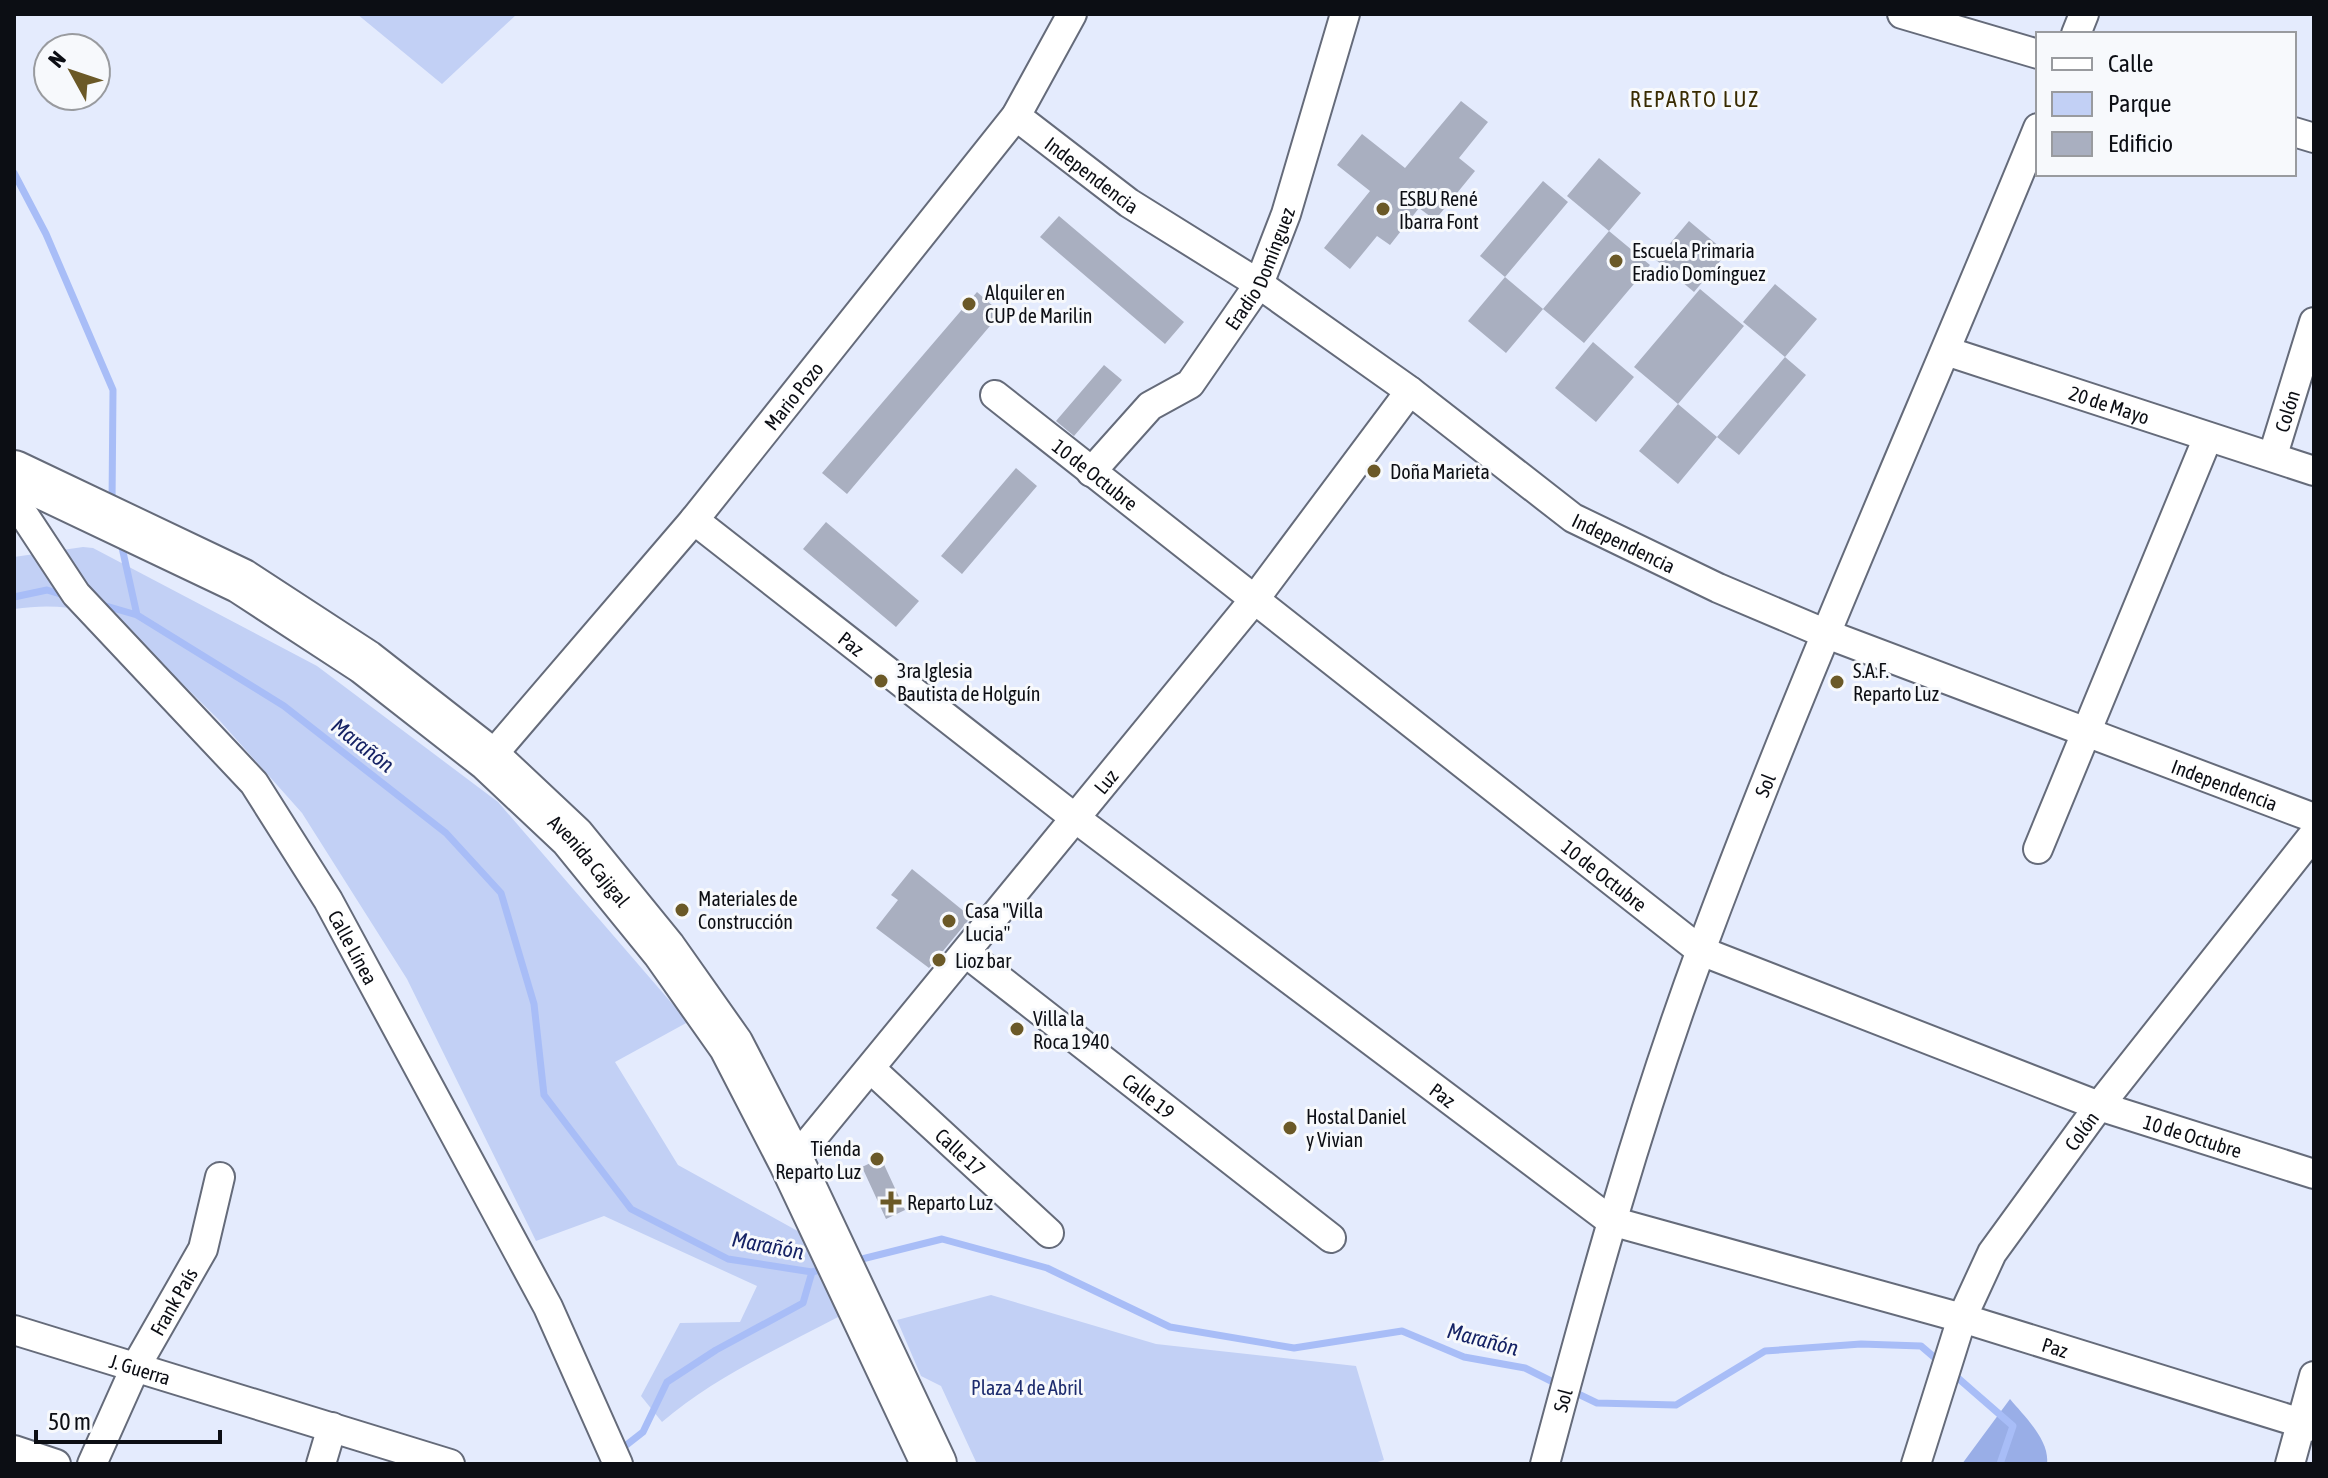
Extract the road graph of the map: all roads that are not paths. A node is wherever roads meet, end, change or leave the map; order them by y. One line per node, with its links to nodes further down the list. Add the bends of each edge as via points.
1 (1072, 14): 5 (street, Mario Pozo)
2 (1345, 14): 7 (street, Eradio Domínguez, via 1286,214)
3 (1902, 14): 4 (street)
4 (2036, 53)
5 (1016, 116): 7 (street, Independencia, via 1116,194); 18 (street, Mario Pozo)
6 (2036, 133): 9 (street, Sol)
7 (1259, 284): 10 (street, Independencia); 15 (street, Eradio Domínguez, via 1190,384 1150,406)
8 (2313, 332): 13 (street, Colón)
9 (1946, 351): 12 (street, 20 de Mayo); 20 (street, Sol)
10 (1410, 391): 19 (street, Luz); 20 (street, Independencia, via 1573,518)
11 (995, 395): 15 (street, 10 de Octubre)
12 (2208, 437): 13 (street, 20 de Mayo); 21 (street)
13 (2273, 455): 14 (street, 20 de Mayo)
14 (2314, 471)
15 (1091, 472): 19 (street, 10 de Octubre)
16 (14, 473): 22 (main road, Avenida Cajigal, via 253,589 365,662)
17 (14, 483): 48 (street, Calle Línea, via 20,509 76,594 254,783 328,900 548,1307)
18 (694, 520): 22 (street, Mario Pozo); 23 (street, Paz)
19 (1254, 600): 23 (street, Luz); 27 (street, 10 de Octubre)
20 (1824, 633): 21 (street, Independencia); 27 (street, Sol)
21 (2084, 732): 24 (street, Independencia); 26 (street)
22 (489, 759): 31 (main road, Avenida Cajigal, via 572,837 664,950 731,1045)
23 (1075, 818): 28 (street, Luz); 34 (street, Paz)
24 (2314, 818)
25 (2314, 834): 30 (street, Colón)
26 (2038, 849)
27 (1701, 951): 30 (street, 10 de Octubre); 34 (street, Sol)
28 (966, 953): 29 (street, Luz); 36 (street, Calle 19)
29 (871, 1069): 31 (street, Luz); 35 (street, Calle 17)
30 (2099, 1106): 32 (street, 10 de Octubre); 37 (street, Colón, via 1992,1253)
31 (792, 1163): 49 (main road, Avenida Cajigal)
32 (2314, 1174)
33 (220, 1177): 39 (street, Frank País, via 203,1249)
34 (1611, 1221): 37 (street, Paz); 50 (street, Sol)
35 (1049, 1233)
36 (1331, 1238)
37 (1959, 1327): 41 (street, Paz); 51 (street, Colón)
38 (14, 1330): 39 (street, J. Guerra)
39 (135, 1368): 42 (street, J. Guerra); 45 (street, Frank País)
40 (2314, 1376): 41 (street)
41 (2307, 1425): 52 (street)
42 (332, 1427): 46 (street); 47 (street, J. Guerra)
43 (14, 1450): 44 (street)
44 (56, 1464)
45 (92, 1464)
46 (321, 1464)
47 (450, 1464)
48 (618, 1464)
49 (934, 1464)
50 (1545, 1464)
51 (1916, 1464)
52 (2290, 1464)

